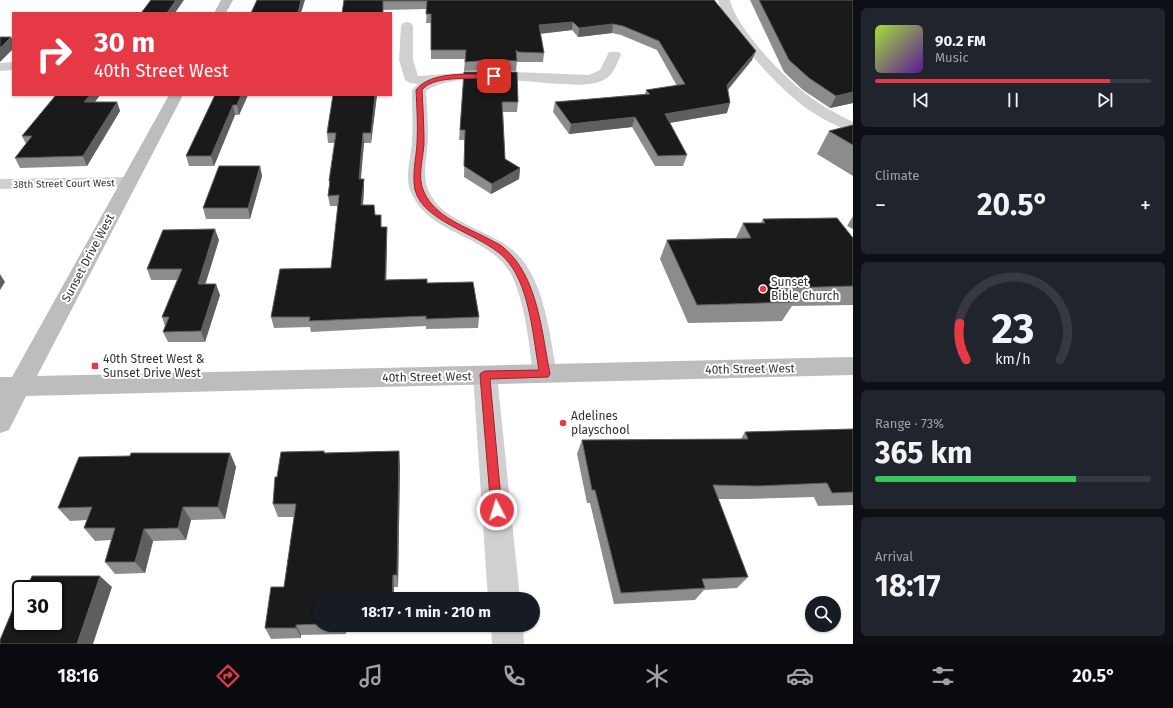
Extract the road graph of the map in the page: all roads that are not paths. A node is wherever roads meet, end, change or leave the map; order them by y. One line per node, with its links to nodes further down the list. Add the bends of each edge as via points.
1 (227, 0): 3 (street)
2 (724, 0): 10 (street, via 725,9 734,22 786,85 811,105)
3 (221, 12)
4 (407, 26): 8 (street, via 406,60 410,78)
5 (614, 55): 8 (street, via 605,73 594,79 456,76)
6 (12, 66): 7 (street)
7 (0, 67)
8 (438, 79): 14 (street, via 428,82 419,90 419,190 425,202 441,217 501,249 512,260 523,278 530,300)
9 (175, 96): 11 (street, Sunset Drive West)
10 (853, 128)
11 (129, 182): 12 (street, 38th Street Court West); 16 (street, Sunset Drive West)
12 (0, 184)
13 (853, 366): 14 (street, 40th Street West)
14 (545, 374): 15 (street, 40th Street West)
15 (485, 375): 16 (street, 40th Street West); 18 (street)
16 (9, 387): 17 (street, Sunset Drive West)
17 (0, 422)
18 (503, 592)
19 (507, 632): 20 (street)
20 (508, 644)

